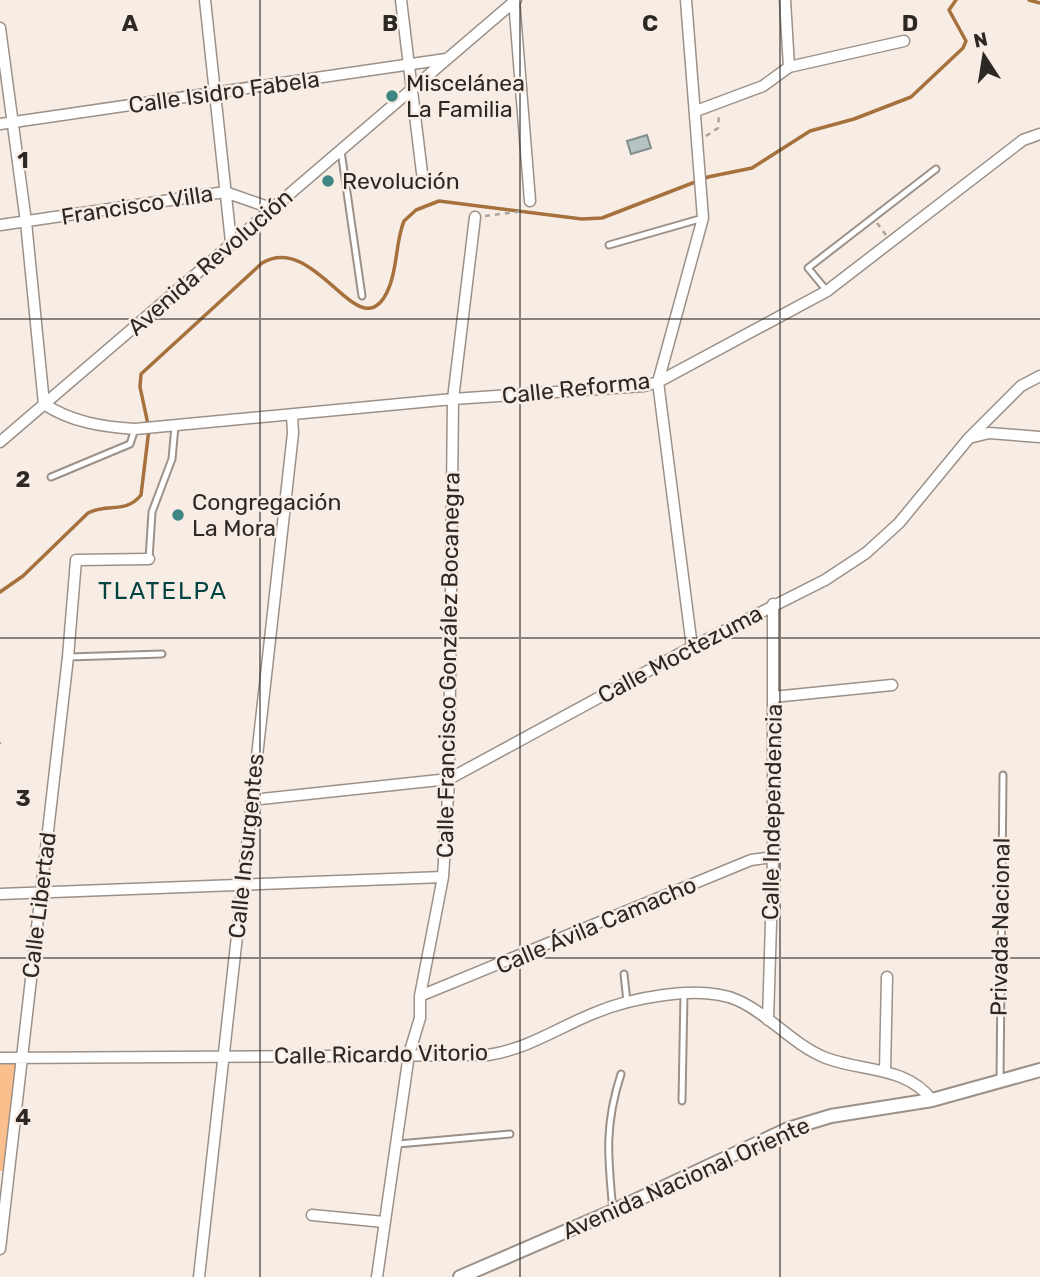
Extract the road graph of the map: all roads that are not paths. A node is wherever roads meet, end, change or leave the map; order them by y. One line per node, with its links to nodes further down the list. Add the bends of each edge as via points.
1 (205, 0): 12 (street)
2 (401, 0): 9 (street)
3 (686, 0): 13 (street)
4 (785, 0): 10 (street)
5 (514, 1): 8 (street, Avenida Revolución); 21 (street)
6 (0, 28): 14 (street)
7 (904, 41): 10 (street)
8 (447, 59): 9 (street, Calle Isidro Fabela); 11 (street, Avenida Revolución)
9 (409, 65): 11 (street); 12 (street, Calle Isidro Fabela)
10 (789, 67): 13 (street, via 764,86)
11 (412, 88): 17 (street, Avenida Revolución); 19 (street)
12 (214, 94): 14 (street, Calle Isidro Fabela); 20 (street)
13 (696, 111): 24 (street)
14 (13, 121): 15 (street, Calle Isidro Fabela); 25 (street)
15 (0, 124)
16 (1040, 134): 29 (street, Calle Reforma, via 1023,140)
17 (341, 152): 22 (street, Avenida Revolución); 30 (lane)
18 (936, 169): 29 (lane, via 808,268)
19 (422, 173)
20 (225, 192): 22 (street, Francisco Villa); 25 (street, Francisco Villa); 27 (street)
21 (530, 201)
22 (271, 208): 27 (street, Avenida Revolución)
23 (475, 216): 33 (street, Calle Francisco González Bocanegra)
24 (703, 218): 28 (lane); 32 (street)
25 (26, 222): 26 (street, Francisco Villa); 34 (street)
26 (0, 225)
27 (231, 242): 34 (street, Avenida Revolución)
28 (609, 245)
29 (827, 291): 32 (street, Calle Reforma)
30 (362, 296)
31 (1040, 376): 39 (street, Calle Moctezuma, via 1021,386)
32 (658, 382): 33 (street, Calle Reforma); 44 (street)
33 (453, 399): 35 (street, Calle Reforma); 50 (street, Calle Francisco González Bocanegra)
34 (44, 404): 37 (street, Calle Reforma, via 59,415 87,423); 40 (street, Avenida Revolución)
35 (292, 415): 36 (street, Calle Reforma); 51 (street, Calle Insurgentes)
36 (175, 425): 37 (street, Calle Reforma); 42 (lane, via 172,459 152,512)
37 (135, 429): 41 (lane, via 130,444)
38 (1040, 437): 39 (street, via 989,433)
39 (969, 438): 43 (street, Calle Moctezuma, via 899,523 866,553 825,580)
40 (0, 442)
41 (51, 477)
42 (149, 559): 46 (street, Calle Libertad, via 76,560)
43 (773, 604): 44 (street, Calle Moctezuma); 48 (street, Calle Independencia)
44 (692, 647): 50 (street, Calle Moctezuma)
45 (162, 654): 46 (lane)
46 (68, 657): 55 (street, Calle Libertad)
47 (892, 685): 48 (street)
48 (773, 697): 52 (street, Calle Independencia)
49 (1003, 775): 70 (lane, Privada Nacional)
50 (449, 779): 51 (street, Calle Moctezuma); 53 (street, Calle Francisco González Bocanegra)
51 (252, 800): 54 (street, Calle Insurgentes)
52 (773, 857): 60 (street, Calle Ávila Camacho, via 751,860); 62 (street, Calle Independencia)
53 (443, 877): 54 (street); 60 (street, Calle Francisco González Bocanegra)
54 (243, 886): 55 (street); 64 (street, Calle Insurgentes)
55 (40, 892): 56 (street); 66 (street, Calle Libertad)
56 (0, 894)
57 (624, 974): 61 (lane)
58 (887, 977): 68 (street)
59 (684, 993): 61 (street, Calle Ricardo Vitorio); 62 (street, Calle Ricardo Vitorio, via 715,993 739,1001); 72 (lane)
60 (420, 996): 63 (street, Calle Francisco González Bocanegra, via 420,1018)
61 (627, 1003): 63 (street, Calle Ricardo Vitorio, via 593,1013 507,1052)
62 (768, 1020): 68 (street, Calle Ricardo Vitorio, via 826,1058)
63 (409, 1054): 64 (street, Calle Ricardo Vitorio); 74 (street, Calle Francisco González Bocanegra)
64 (225, 1056): 66 (street, Calle Ricardo Vitorio); 79 (street, Calle Insurgentes)
65 (0, 1058): 66 (street, Calle Ricardo Vitorio)
66 (20, 1058): 78 (street, Calle Libertad)
67 (1040, 1070): 70 (street, Avenida Nacional Oriente)
68 (885, 1071): 71 (street, Calle Ricardo Vitorio, via 912,1080)
69 (621, 1074): 75 (lane, via 607,1140)
70 (1000, 1080): 71 (street, Avenida Nacional Oriente)
71 (932, 1100): 75 (street, Avenida Nacional Oriente, via 831,1116 788,1129)
72 (682, 1101)
73 (510, 1133): 74 (lane)
74 (398, 1144): 77 (street, Calle Francisco González Bocanegra)
75 (613, 1211): 81 (street, Avenida Nacional Oriente)
76 (312, 1215): 77 (street)
77 (384, 1222): 80 (street, Calle Francisco González Bocanegra)
78 (0, 1249)
79 (199, 1277)
80 (377, 1277)
81 (460, 1277)

